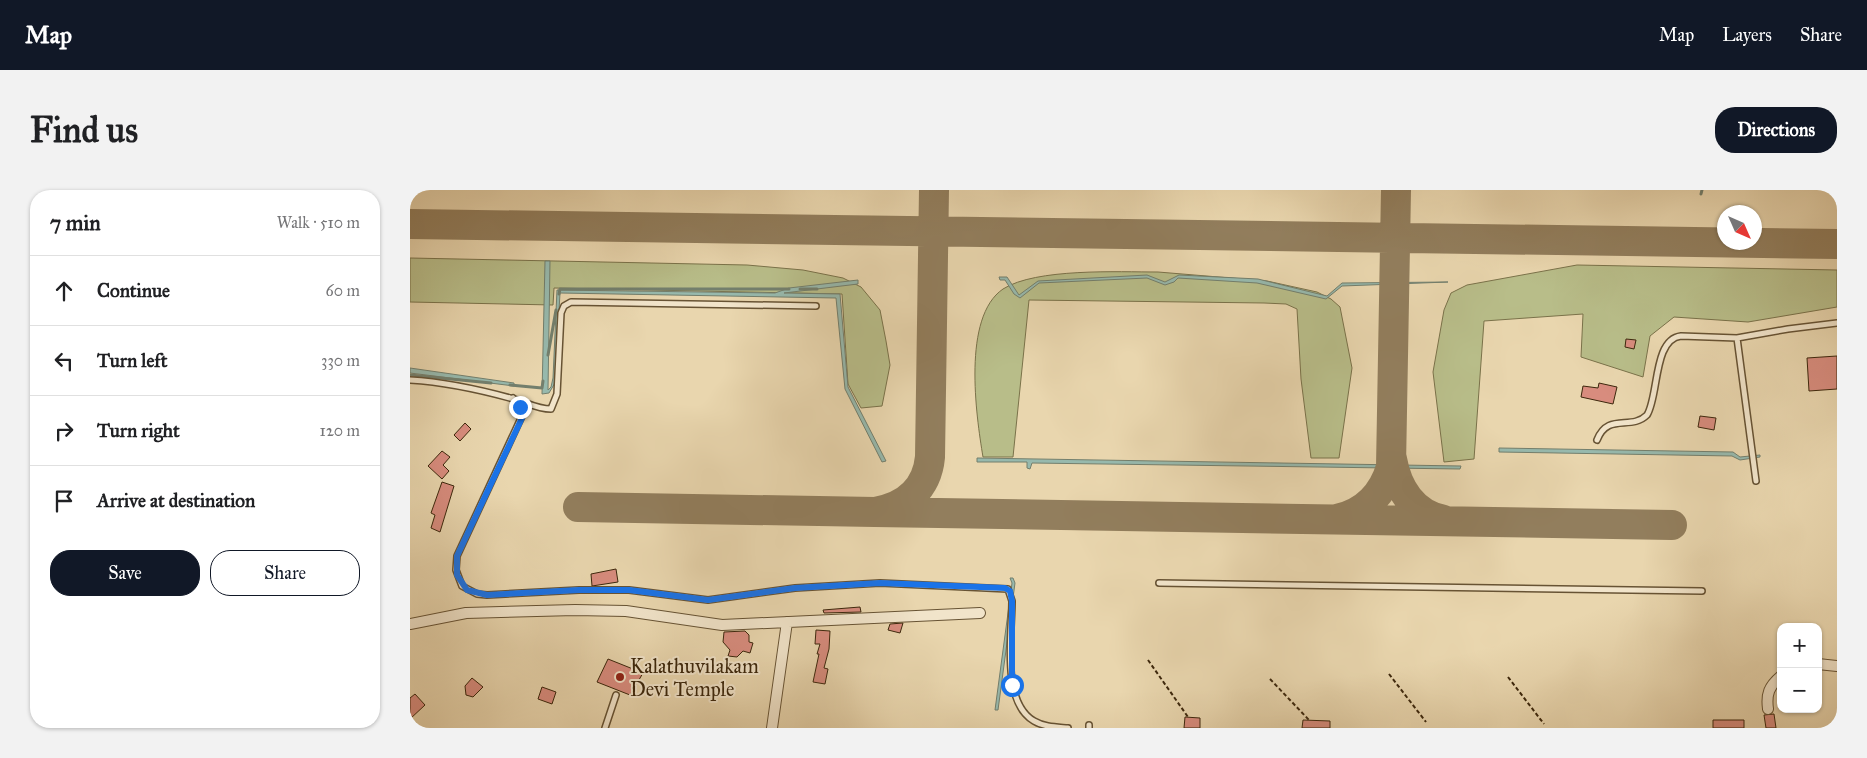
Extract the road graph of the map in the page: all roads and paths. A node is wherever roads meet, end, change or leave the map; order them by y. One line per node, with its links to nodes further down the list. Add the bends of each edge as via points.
1 (816, 306): 5 (lane, via 571,302 561,313 554,405 551,409 536,408)
2 (1837, 323): 3 (lane)
3 (1737, 338): 6 (lane, via 1681,336 1670,341 1664,349 1647,415 1637,422 1611,424); 7 (lane)
4 (410, 380): 5 (lane)
5 (513, 398): 28 (lane, via 520,407 522,418 457,556 457,575 467,590 487,595 629,590 708,600 795,588 880,583 1008,589 1012,601 1012,685 1015,699 1035,722)
6 (1597, 440)
7 (1756, 481)
8 (1159, 583): 9 (lane)
9 (1702, 591)
10 (980, 613): 11 (street)
11 (787, 622): 12 (street, via 722,625 626,611 575,610 466,614); 27 (street)
12 (410, 624)
13 (1148, 660): 22 (path)
14 (1822, 664): 15 (street)
15 (1837, 666)
16 (1389, 674): 24 (path)
17 (1508, 677): 25 (path)
18 (1270, 679): 23 (path)
19 (1777, 679): 21 (street, via 1766,697)
20 (616, 694): 26 (lane)
21 (1768, 709)
22 (1188, 718)
23 (1309, 720)
24 (1426, 722)
25 (1544, 724)
26 (606, 728)
27 (772, 728)
28 (1068, 728)

